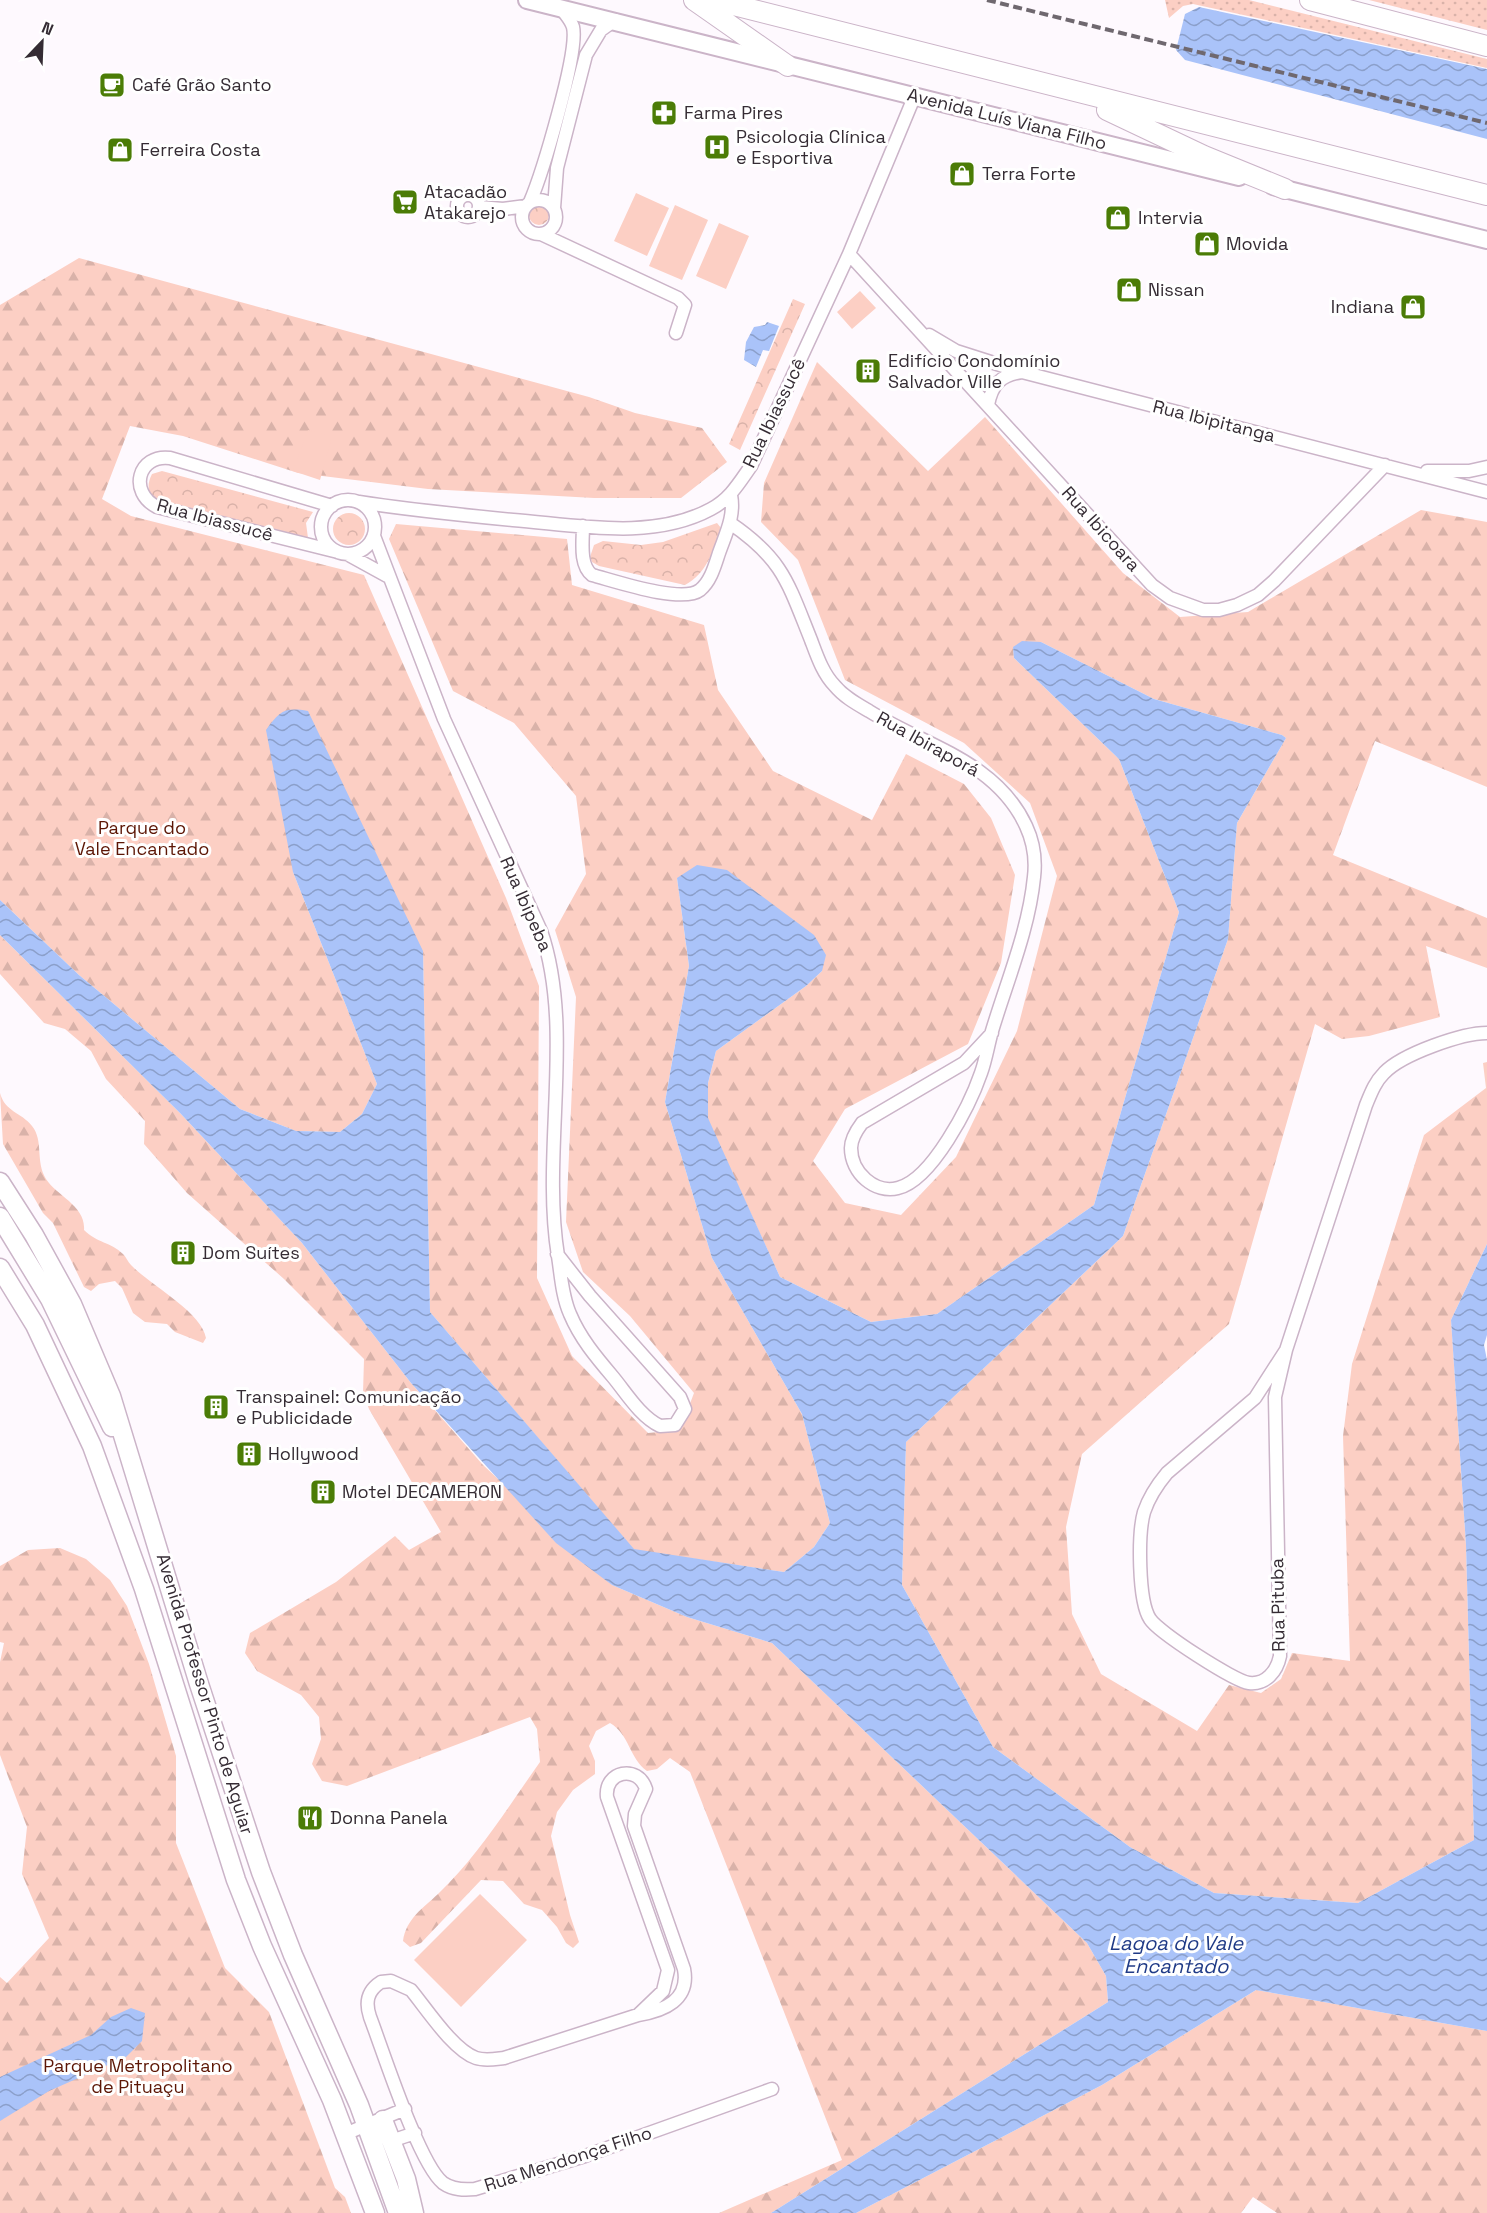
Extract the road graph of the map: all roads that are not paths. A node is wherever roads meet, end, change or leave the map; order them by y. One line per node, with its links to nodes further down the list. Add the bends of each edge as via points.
1 (527, 0): 5 (main road, Avenida Luís Viana Filho)
2 (694, 0): 8 (highway)
3 (714, 0): 9 (highway)
4 (1310, 0): 7 (highway)
5 (560, 7): 6 (main road, Avenida Luís Viana Filho); 13 (street, via 573,27 572,52 543,168)
6 (615, 20): 8 (main road, Avenida Luís Viana Filho); 16 (street, via 601,30 586,55 557,168)
7 (1487, 45)
8 (788, 66): 10 (main road, Avenida Luís Viana Filho)
9 (1052, 86): 11 (highway); 12 (highway)
10 (915, 95): 11 (main road, Avenida Luís Viana Filho); 21 (street, Rua Ibiassucê)
11 (1285, 189): 19 (main road, Avenida Luís Viana Filho)
12 (1487, 195)
13 (528, 204): 15 (street); 16 (street, via 546,201); 17 (street, via 522,211)
14 (479, 207): 15 (street)
15 (503, 209): 17 (street)
16 (555, 214): 18 (street, via 551,230); 20 (street)
17 (522, 223): 18 (street, via 530,232)
18 (541, 234): 20 (street)
19 (1487, 240)
20 (569, 245): 23 (street, via 682,301 685,312)
21 (849, 254): 22 (street, Rua Ibicoara); 30 (street, Rua Ibiassucê, via 751,466)
22 (915, 326): 24 (street, Rua Ibipitanga, via 956,351); 25 (street, Rua Ibicoara)
23 (676, 333)
24 (1022, 372): 25 (street, via 1001,378); 26 (street, Rua Ibipitanga)
25 (988, 405): 26 (street, Rua Ibicoara, via 1152,585 1170,598 1203,610 1238,605 1258,595)
26 (1385, 465): 28 (street, Rua Ibipitanga)
27 (1487, 467): 28 (street, Rua Ibipitanga, via 1447,472)
28 (1405, 470): 29 (street, Rua Ibipitanga)
29 (1487, 492)
30 (731, 495): 35 (street); 36 (street, Rua Ibiassucê, via 710,510 673,522 640,528)
31 (359, 502): 32 (street, via 340,501); 33 (street, Rua Ibiassucê); 34 (street)
32 (332, 506): 38 (street, via 322,519 322,534 325,542); 38 (street, Rua Ibiassucê, via 170,458 155,458 139,476 144,498 157,507)
33 (411, 510): 34 (street, Rua Ibiassucê, via 391,512); 36 (street, Rua Ibiassucê)
34 (374, 520): 37 (street)
35 (730, 523): 36 (street, via 706,583 692,594 681,595 588,572); 40 (street, Rua Ibiraporá, via 760,545 780,568 818,658 835,686 877,716 978,769 1001,788 1027,828 1034,851 1030,903)
36 (583, 526)
37 (374, 536): 38 (street, via 364,549); 39 (street, Rua Ibipeba)
38 (342, 553): 39 (street)
39 (387, 576): 44 (street, Rua Ibipeba, via 444,719 551,961 555,1018 553,1226)
40 (992, 1033): 40 (street, Rua Ibiraporá, via 969,1101 921,1177 892,1190 868,1182 853,1160 851,1147 861,1123 964,1063)
41 (1487, 1034): 46 (street, Rua Pituba, via 1468,1036 1409,1056 1384,1073 1374,1086)
42 (0, 1182): 49 (main road, Avenida Professor Pinto de Aguiar, via 72,1304 111,1396)
43 (0, 1217): 49 (main road, via 50,1299 113,1431)
44 (557, 1254): 44 (street, Rua Ibipeba, via 569,1312 580,1335 652,1422 675,1425 686,1409 680,1397)
45 (0, 1268): 55 (main road, Avenida Professor Pinto de Aguiar, via 30,1315 92,1446 144,1589 236,1880)
46 (1286, 1350): 47 (street, Rua Pituba); 48 (street, Rua Pituba)
47 (1248, 1405): 48 (street); 48 (street, Rua Pituba, via 1167,1473 1153,1491 1143,1514 1141,1598 1151,1622 1160,1630 1249,1683 1268,1678 1280,1656)
48 (1274, 1414)
49 (135, 1468): 53 (main road, Avenida Professor Pinto de Aguiar, via 261,1872 285,1934)
50 (638, 2015): 50 (street, via 656,2012 674,2002 686,1980 634,1826 646,1789 640,1778 627,1773 613,1777 607,1797 668,1970 663,1991); 52 (street, Rua Mendonça Filho, via 490,2060 477,2058 460,2047 411,1990 391,1981 381,1982 371,1991 367,2008)
51 (772, 2089): 54 (street, Rua Mendonça Filho, via 585,2156 475,2189 463,2190 444,2183)
52 (405, 2109): 53 (street); 54 (street, Rua Mendonça Filho)
53 (375, 2123): 55 (street); 56 (main road); 58 (main road, Avenida Professor Pinto de Aguiar)
54 (415, 2133): 56 (street)
55 (345, 2134): 57 (main road, Avenida Professor Pinto de Aguiar)
56 (392, 2141): 59 (main road)
57 (375, 2213)
58 (398, 2213)
59 (414, 2213)

